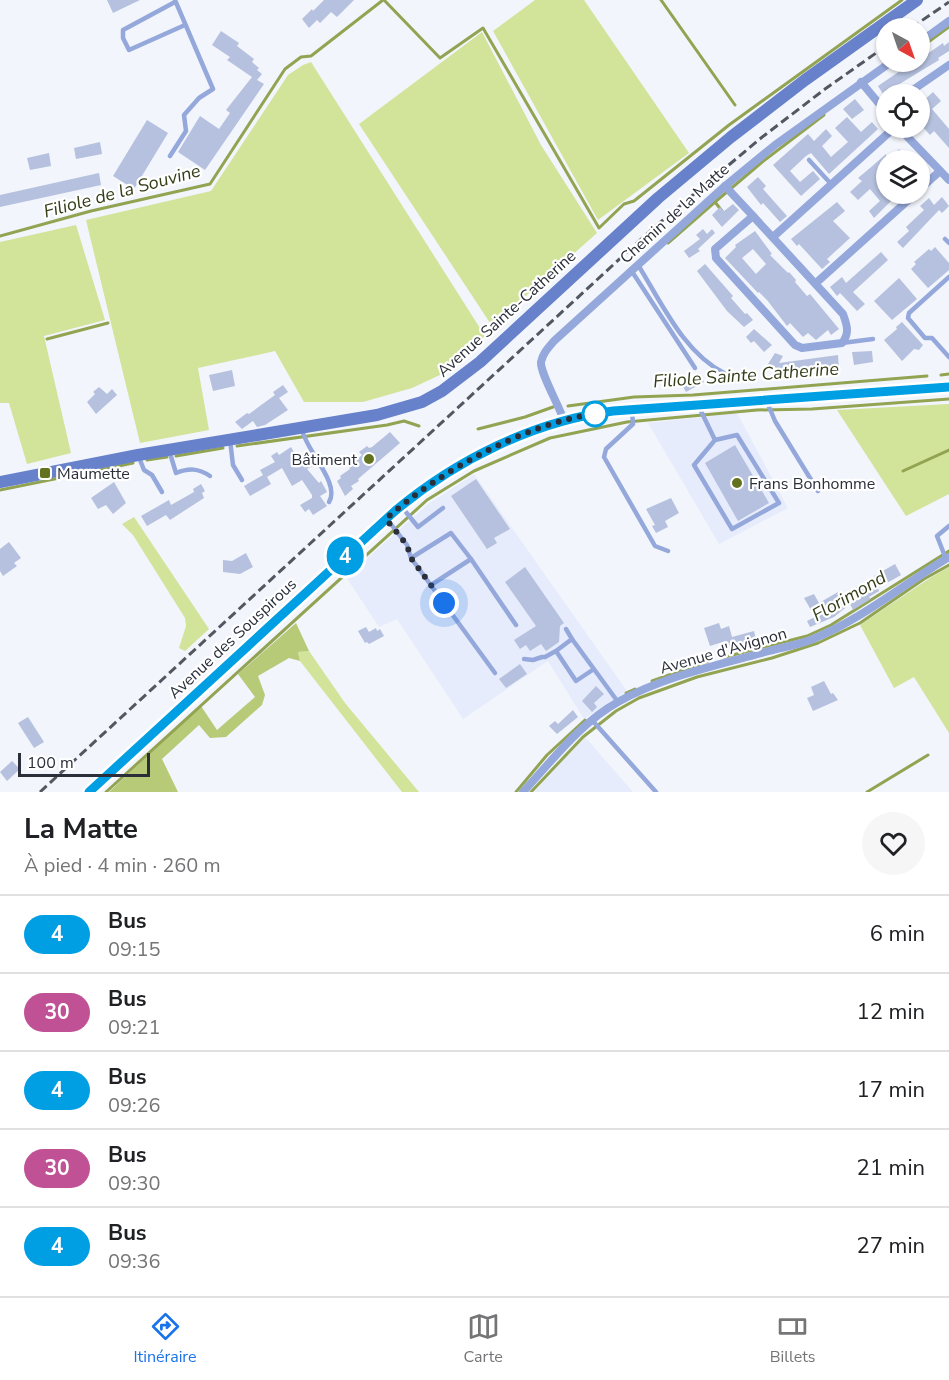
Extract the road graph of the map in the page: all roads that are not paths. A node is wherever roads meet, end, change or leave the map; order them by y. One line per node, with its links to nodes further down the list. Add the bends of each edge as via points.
1 (917, 0): 36 (main road, Avenue Sainte-Catherine, via 731,137 658,198 480,362 442,391 402,409)
2 (175, 1): 4 (lane); 4 (lane, via 123,30 123,38 129,50)
3 (949, 21): 5 (street)
4 (185, 25): 13 (lane, via 213,89 184,115 186,130)
5 (930, 35)
6 (949, 65): 9 (street)
7 (876, 72): 8 (street, Chemin de la Matte)
8 (861, 82): 10 (street); 19 (street, Chemin de la Matte)
9 (921, 84)
10 (876, 100)
11 (883, 138): 18 (street)
12 (909, 138): 15 (street)
13 (170, 156)
14 (809, 160): 18 (lane)
15 (940, 171): 16 (street); 17 (street)
16 (930, 180)
17 (949, 180)
18 (832, 185): 22 (street)
19 (725, 186): 21 (street); 23 (street, Chemin de la Matte)
20 (904, 204): 25 (street)
21 (753, 216): 22 (street); 27 (street, via 715,249 716,258 795,345 802,348)
22 (773, 237): 25 (street)
23 (635, 268): 29 (lane); 30 (lane, via 690,347); 35 (street, Chemin de la Matte, via 544,352 542,369)
24 (949, 277): 28 (lane, via 908,318)
25 (816, 283): 27 (street, via 843,314 848,326)
26 (873, 339): 27 (lane)
27 (842, 343)
28 (949, 357)
29 (695, 368)
30 (724, 373)
31 (949, 387): 32 (main road, Avenue des Souspirous)
32 (766, 400): 33 (main road, Avenue des Souspirous); 44 (lane)
33 (698, 405): 34 (main road, Avenue des Souspirous); 38 (lane)
34 (631, 410): 35 (main road, Avenue des Souspirous); 51 (lane, via 633,424 606,449 604,456 655,546)
35 (564, 421): 47 (main road, Avenue des Souspirous, via 481,454)
36 (302, 433): 37 (main road, Avenue Sainte-Catherine); 46 (lane, via 328,482 332,496)
37 (230, 440): 39 (main road, Avenue Sainte-Catherine); 42 (lane, via 233,465)
38 (715, 440): 38 (lane, via 694,465 732,529 779,503 737,435)
39 (169, 450): 40 (main road, Avenue Sainte-Catherine); 41 (lane, via 176,473 200,469)
40 (138, 455): 43 (main road, Avenue Sainte-Catherine); 45 (lane, via 144,470 152,475)
41 (210, 476)
42 (242, 480)
43 (0, 482)
44 (818, 491)
45 (162, 492)
46 (328, 502)
47 (401, 506): 48 (lane, via 418,526); 49 (main road, Avenue des Souspirous)
48 (443, 508)
49 (386, 519): 52 (lane, via 407,545); 65 (main road, Avenue des Souspirous)
50 (949, 526): 53 (lane, via 938,537)
51 (669, 551)
52 (411, 558): 54 (lane, via 451,532); 55 (lane)
53 (948, 558): 63 (street, Avenue d'Avignon, via 856,617 810,640 717,665)
54 (471, 559): 55 (lane); 56 (lane)
55 (431, 585): 62 (lane)
56 (516, 625)
57 (566, 629): 58 (lane)
58 (572, 639): 59 (lane); 61 (lane)
59 (556, 651): 60 (lane, via 545,657); 61 (lane, via 576,681)
60 (524, 659)
61 (594, 669): 63 (lane)
62 (495, 673)
63 (618, 702): 64 (street, Avenue d'Avignon)
64 (592, 720): 66 (street, Avenue d'Avignon); 67 (lane)
65 (89, 792)
66 (523, 792)
67 (656, 792)

